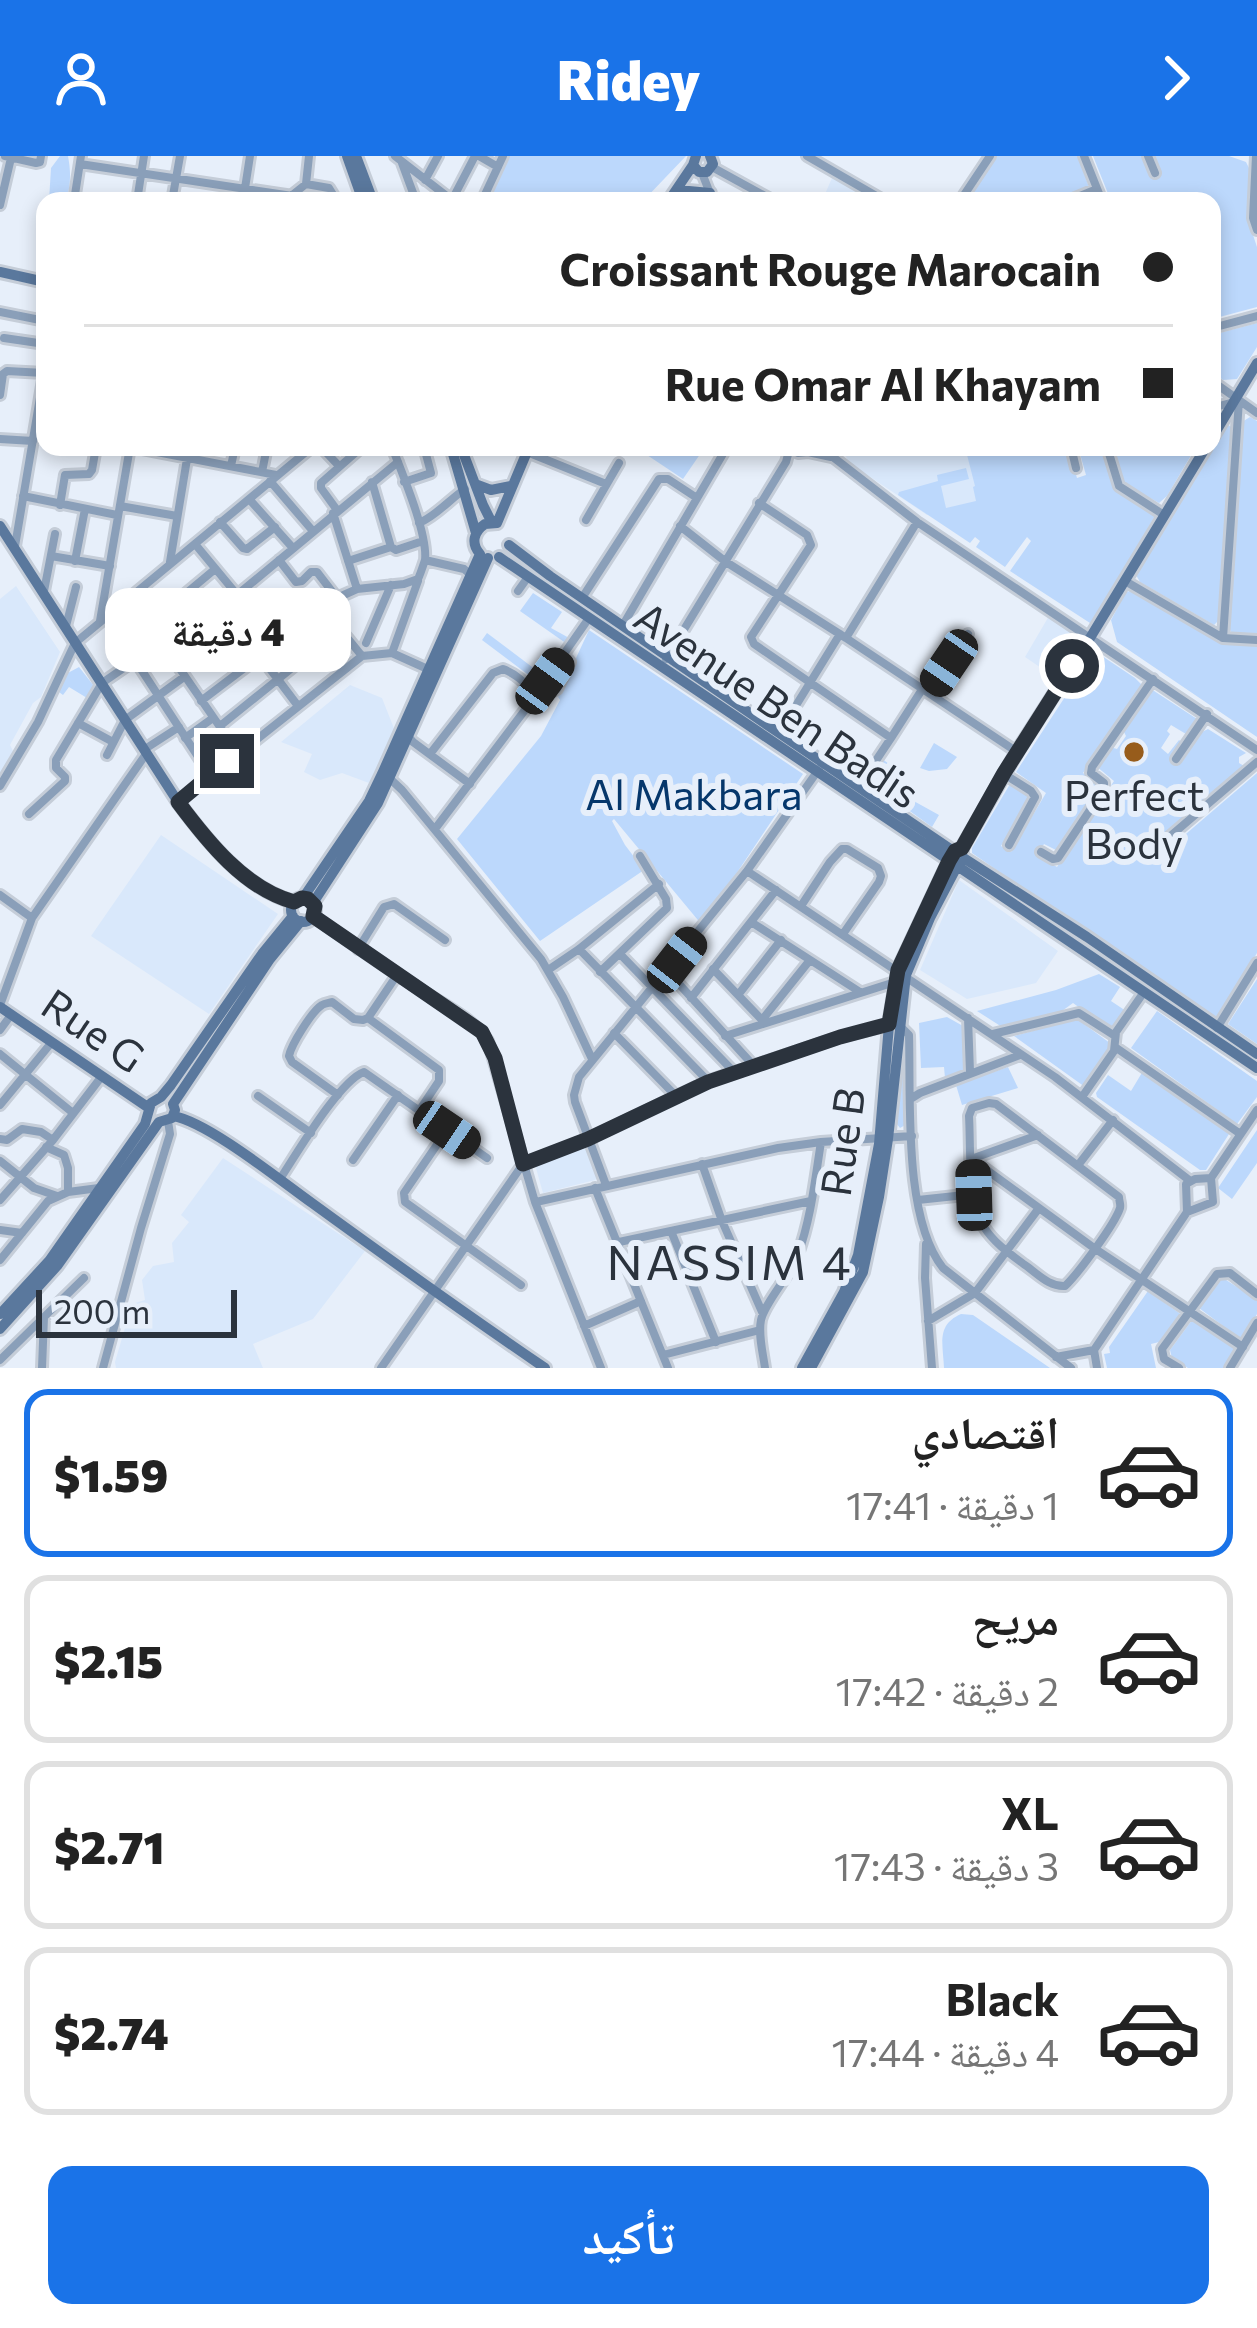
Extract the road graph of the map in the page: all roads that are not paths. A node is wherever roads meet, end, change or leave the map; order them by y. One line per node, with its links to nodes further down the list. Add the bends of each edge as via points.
1 (41, 156): 16 (street, via 38,163)
2 (145, 156): 21 (street)
3 (180, 156): 23 (street)
4 (250, 156): 26 (street)
5 (309, 156): 25 (street)
6 (347, 156): 35 (main road)
7 (356, 156): 36 (main road)
8 (438, 156): 24 (street)
9 (477, 156): 20 (street); 39 (street)
10 (503, 156): 20 (street)
11 (808, 156): 43 (street)
12 (990, 156): 44 (street)
13 (1084, 156): 27 (street)
14 (1148, 156): 22 (street)
15 (1254, 156): 48 (street)
16 (8, 157): 47 (street)
17 (399, 159): 24 (street); 37 (street)
18 (81, 160): 21 (street); 28 (street)
19 (703, 164): 41 (main road); 42 (street)
20 (498, 167): 40 (street)
21 (142, 172): 23 (street); 29 (street)
22 (1155, 173)
23 (176, 178): 26 (street); 30 (street)
24 (425, 180): 38 (street)
25 (306, 184): 33 (street); 34 (street)
26 (245, 188): 31 (street); 32 (street)
27 (1097, 189): 45 (street); 46 (street)
28 (76, 192)
29 (139, 192)
30 (174, 192)
31 (244, 192)
32 (257, 192)
33 (296, 192)
34 (331, 192)
35 (360, 192)
36 (370, 192)
37 (412, 192)
38 (440, 192)
39 (457, 192)
40 (486, 192)
41 (677, 192)
42 (757, 192)
43 (870, 192)
44 (966, 192)
45 (1090, 192)
46 (1098, 192)
47 (0, 205)
48 (1255, 216): 49 (street)
49 (1257, 230)
50 (0, 272): 51 (main road)
51 (36, 280)
52 (0, 312): 54 (street)
53 (1257, 316): 55 (street)
54 (36, 319)
55 (1221, 326)
56 (4, 338): 57 (street)
57 (36, 343)
58 (1257, 363): 62 (main road)
59 (36, 370): 61 (street, via 7,370)
60 (1221, 388): 62 (street)
61 (0, 394)
62 (1236, 400): 63 (street); 64 (street); 65 (main road); 167 (street)
63 (1221, 405)
64 (1257, 413)
65 (1221, 424)
66 (36, 436): 67 (street)
67 (0, 439)
68 (36, 440): 104 (street)
69 (94, 456): 108 (street, via 89,474 65,475)
70 (128, 456): 110 (street)
71 (177, 456): 90 (street)
72 (207, 456): 92 (street)
73 (233, 456): 94 (street)
74 (265, 456): 97 (street)
75 (298, 456): 98 (street)
76 (327, 456): 95 (street)
77 (351, 456): 95 (street)
78 (397, 456): 91 (street)
79 (426, 456): 100 (street, via 430,473)
80 (455, 456): 103 (main road)
81 (463, 456): 103 (main road)
82 (525, 456): 102 (main road)
83 (544, 456): 101 (street)
84 (722, 456): 105 (street)
85 (795, 456): 107 (street)
86 (826, 456): 116 (street)
87 (1073, 456): 96 (street)
88 (1110, 456): 113 (street, via 1119,486)
89 (1201, 456): 113 (main road, Rue B)
90 (187, 458): 92 (street); 112 (street)
91 (398, 461): 99 (street); 100 (street)
92 (206, 462): 94 (street)
93 (619, 463): 101 (street)
94 (231, 466): 97 (street)
95 (339, 466): 111 (street, via 320,486)
96 (1076, 468)
97 (262, 472): 98 (street)
98 (274, 478): 106 (street); 122 (street)
99 (372, 482): 111 (street); 128 (street)
100 (404, 482): 118 (street)
101 (607, 484): 114 (street)
102 (511, 486): 103 (main road); 117 (main road)
103 (470, 487): 117 (main road); 118 (street); 123 (main road)
104 (23, 496): 108 (street); 129 (street)
105 (697, 498): 120 (street); 155 (street, via 659,479)
106 (249, 499): 115 (street); 121 (street)
107 (759, 503): 137 (street); 152 (street, via 811,542)
108 (60, 505): 109 (street)
109 (85, 509): 110 (street); 135 (street)
110 (118, 510): 112 (street); 139 (street)
111 (335, 512): 122 (street); 136 (street)
112 (177, 516): 138 (street)
113 (1165, 516): 145 (main road, Rue B)
114 (586, 520)
115 (220, 522): 121 (street, via 248,549); 126 (street)
116 (917, 522): 165 (street); 166 (street)
117 (495, 523): 123 (main road); 127 (main road, via 507,530)
118 (419, 524): 125 (street)
119 (0, 526): 129 (main road)
120 (680, 526): 137 (street); 160 (street)
121 (275, 527): 130 (street)
122 (313, 530): 130 (street)
123 (476, 532): 132 (main road, via 474,544)
124 (55, 534): 131 (street)
125 (423, 542): 128 (street); 134 (street)
126 (194, 544): 138 (street); 140 (street)
127 (509, 545): 132 (main road); 144 (main road, Avenue Ben Badis)
128 (391, 547): 136 (street)
129 (14, 548): 150 (main road)
130 (292, 548): 133 (street)
131 (51, 556): 135 (street); 150 (street)
132 (489, 556): 141 (main road); 142 (main road, Avenue Ben Badis); 181 (main road)
133 (279, 560): 151 (street); 154 (street, via 296,582 317,572)
134 (425, 560): 141 (street); 143 (street)
135 (75, 561): 139 (street)
136 (348, 561): 148 (street)
137 (725, 562): 152 (street); 180 (street)
138 (170, 564): 153 (street)
139 (110, 566): 158 (street)
140 (214, 570): 151 (street); 159 (street)
141 (471, 575): 181 (main road)
142 (528, 577): 144 (main road, Avenue Ben Badis); 149 (street)
143 (418, 579): 146 (street); 175 (street)
144 (546, 581): 155 (main road, Avenue Ben Badis); 157 (main road, Avenue Ben Badis)
145 (1125, 581): 166 (main road, Rue B); 167 (street)
146 (391, 585): 148 (street); 171 (street)
147 (76, 586): 161 (street)
148 (357, 589): 154 (street)
149 (518, 591)
150 (44, 593): 161 (main road)
151 (237, 594): 172 (street); 173 (street)
152 (779, 595): 165 (street); 185 (street, via 751,639)
153 (131, 598): 158 (street); 159 (street)
154 (337, 598): 156 (street)
155 (582, 598): 160 (main road, Avenue Ben Badis)
156 (323, 608): 162 (street); 163 (street)
157 (590, 618): 176 (street); 180 (main road, Avenue Ben Badis)
158 (104, 620): 169 (street); 179 (street)
159 (148, 626): 170 (street)
160 (623, 626): 180 (main road, Avenue Ben Badis)
161 (65, 627): 169 (main road)
162 (293, 630): 172 (street); 174 (street)
163 (339, 630): 174 (street); 177 (street)
164 (968, 634): 187 (street)
165 (843, 636): 185 (street); 187 (street)
166 (1090, 638): 183 (street); 203 (main road, Rue B)
167 (1223, 638): 168 (street)
168 (1257, 640)
169 (75, 643): 186 (main road); 214 (street)
170 (160, 643): 173 (street); 179 (street)
171 (366, 643)
172 (278, 644): 178 (street)
173 (168, 652): 182 (street)
174 (312, 653): 184 (street)
175 (392, 653): 177 (street); 181 (street)
176 (564, 655)
177 (362, 656): 190 (street)
178 (261, 657): 184 (street); 189 (street)
179 (134, 660): 186 (street); 188 (street)
180 (665, 662): 197 (main road, Avenue Ben Badis); 209 (main road, Avenue Ben Badis)
181 (433, 671): 196 (main road)
182 (184, 676): 188 (street); 189 (street)
183 (1153, 679): 191 (street); 220 (street, via 1093,765 1104,789 1058,858)
184 (278, 681): 190 (street); 193 (street)
185 (809, 682): 197 (street); 199 (street)
186 (102, 683): 192 (main road); 194 (street)
187 (926, 690): 199 (street); 203 (street)
188 (158, 697): 192 (street); 195 (street)
189 (201, 701): 193 (street)
190 (298, 706): 204 (street)
191 (1207, 714): 201 (street); 207 (street)
192 (125, 720): 200 (street); 202 (main road)
193 (216, 722): 198 (street); 204 (street)
194 (78, 723): 200 (street); 217 (street, via 56,760 64,781)
195 (178, 727): 198 (street); 202 (street)
196 (405, 733): 205 (street); 212 (main road)
197 (779, 733): 209 (main road, Avenue Ben Badis)
198 (185, 737): 211 (street)
199 (891, 738): 215 (street)
200 (113, 742): 206 (street)
201 (1257, 750)
202 (146, 751): 216 (main road); 230 (street)
203 (1017, 752): 210 (main road, Rue B)
204 (238, 753): 211 (street)
205 (430, 754): 213 (street); 213 (street, via 493,673 510,671 532,700)
206 (107, 755)
207 (1176, 759)
208 (1257, 762): 223 (street)
209 (820, 767): 215 (main road, Avenue Ben Badis); 222 (main road, Avenue Ben Badis); 224 (street)
210 (1004, 773): 219 (street, via 1035,796); 222 (main road, Rue B)
211 (210, 775): 216 (street)
212 (386, 776): 218 (street); 229 (main road, via 378,803)
213 (470, 784): 218 (street)
214 (0, 786)
215 (859, 786): 222 (main road, Avenue Ben Badis)
216 (178, 802): 229 (main road, via 231,863)
217 (29, 814)
218 (435, 830): 241 (street)
219 (1009, 845)
220 (1041, 851)
221 (640, 856): 225 (street)
222 (957, 856): 245 (main road, Rue B); 248 (main road, Avenue Ben Badis); 258 (main road, Avenue Ben Badis, via 1088,937)
223 (1147, 856)
224 (747, 871): 226 (street); 243 (street)
225 (659, 884): 236 (street); 237 (street, via 667,908)
226 (776, 890): 228 (street); 231 (street)
227 (0, 895): 230 (street)
228 (801, 906): 232 (street); 232 (street, via 839,851 862,857 881,876)
229 (303, 909): 235 (street); 285 (main road); 285 (main road, via 154,1100)
230 (32, 918): 252 (street)
231 (751, 922): 234 (street); 240 (street)
232 (843, 934): 245 (street)
233 (445, 940): 235 (street, via 394,904)
234 (781, 940): 238 (street); 249 (street)
235 (358, 949): 244 (street)
236 (579, 950): 241 (street); 242 (street)
237 (620, 954): 242 (street); 246 (street)
238 (810, 959): 247 (street); 255 (street)
239 (1257, 963): 258 (street)
240 (713, 969): 249 (street); 250 (street)
241 (548, 970): 267 (street)
242 (600, 972): 251 (street)
243 (668, 972): 246 (street); 250 (street)
244 (397, 975): 253 (street); 302 (street, via 482,1032)
245 (900, 976): 247 (street); 254 (street); 256 (main road, Rue B)
246 (651, 989): 251 (street); 270 (street)
247 (860, 992): 255 (street)
248 (1144, 992): 258 (main road, Avenue Ben Badis); 263 (street)
249 (738, 995): 255 (street)
250 (691, 998): 261 (street)
251 (635, 1006): 259 (street); 274 (street)
252 (4, 1009): 257 (street); 262 (main road, Rue G)
253 (368, 1018): 275 (street, via 322,1005 288,1052); 283 (street, via 440,1070)
254 (968, 1018): 260 (street); 271 (street)
255 (763, 1021): 261 (street)
256 (894, 1024): 268 (street); 280 (street, via 909,1035); 294 (main road, Rue B)
257 (0, 1030)
258 (1214, 1032): 265 (main road, Avenue Ben Badis); 269 (main road, Avenue Ben Badis)
259 (614, 1033): 267 (street); 279 (street)
260 (992, 1034): 263 (street, via 1078,1013); 266 (street)
261 (725, 1036): 268 (street)
262 (52, 1042): 272 (street); 273 (main road, Rue G)
263 (1115, 1042): 278 (street); 289 (street)
264 (0, 1054): 272 (street)
265 (1257, 1054)
266 (1022, 1055): 271 (street); 278 (street)
267 (592, 1059): 293 (street, via 574,1095)
268 (753, 1065): 270 (street)
269 (1257, 1068)
270 (734, 1072): 274 (street)
271 (970, 1072): 280 (street)
272 (25, 1075): 281 (street); 284 (street)
273 (102, 1076): 284 (street); 285 (main road, Rue G)
274 (708, 1082): 279 (street)
275 (338, 1095): 276 (street, via 364,1072); 288 (street)
276 (398, 1095): 283 (street); 300 (street)
277 (258, 1096): 288 (street)
278 (1082, 1096): 286 (street)
279 (677, 1097): 293 (street)
280 (911, 1100): 291 (street)
281 (0, 1105)
282 (1257, 1110): 289 (street)
283 (419, 1111): 287 (street)
284 (73, 1113): 296 (street)
285 (162, 1114): 308 (main road, Rue G, via 200,1126); 311 (main road); 345 (main road, via 56,1266); 354 (street, via 170,1134)
286 (1113, 1120): 304 (street); 309 (street)
287 (447, 1130): 298 (street); 327 (street, via 403,1198)
288 (311, 1133): 308 (street)
289 (1239, 1133): 307 (street)
290 (1038, 1135): 297 (street); 299 (street, via 996,1104 982,1104 969,1116); 304 (street)
291 (912, 1136): 294 (street); 316 (street)
292 (0, 1139): 296 (street, via 31,1129)
293 (588, 1139): 302 (street); 310 (street)
294 (884, 1139): 295 (street); 360 (main road, Rue B, via 858,1255); 361 (main road, Rue B, via 862,1272)
295 (821, 1142): 303 (street); 317 (street)
296 (49, 1143): 306 (street); 312 (street, via 64,1155)
297 (989, 1154): 299 (street); 305 (street)
298 (487, 1158)
299 (972, 1159): 305 (street); 314 (street)
300 (353, 1160)
301 (0, 1161): 306 (street)
302 (523, 1164): 318 (street); 327 (street)
303 (702, 1164): 310 (street); 321 (street)
304 (1079, 1164): 328 (street, via 1120,1200)
305 (993, 1175): 319 (street)
306 (20, 1177): 313 (street); 315 (street)
307 (1211, 1178): 309 (street); 320 (street, via 1213,1202)
308 (280, 1179): 334 (main road, Rue G)
309 (1189, 1180): 320 (street)
310 (600, 1186): 318 (street); 326 (street)
311 (100, 1188): 312 (street); 340 (main road)
312 (68, 1192): 315 (street)
313 (2, 1194)
314 (974, 1195): 316 (street); 329 (street, via 986,1230)
315 (57, 1196): 324 (street)
316 (918, 1200): 325 (street)
317 (811, 1201): 321 (street); 339 (street, via 798,1254)
318 (535, 1202): 344 (street)
319 (1039, 1208): 328 (street); 329 (street)
320 (1187, 1212): 332 (street)
321 (722, 1220): 323 (street); 339 (street)
322 (0, 1230): 324 (street)
323 (671, 1231): 326 (street); 347 (street)
324 (22, 1233): 330 (street)
325 (927, 1240): 335 (street, via 943,1268); 342 (street)
326 (619, 1242): 337 (street)
327 (466, 1244): 333 (street); 334 (street)
328 (1094, 1248): 329 (street, via 1061,1287); 332 (street)
329 (1007, 1252): 335 (street)
330 (0, 1260)
331 (84, 1278): 341 (street)
332 (1144, 1279): 338 (street); 349 (street)
333 (521, 1285)
334 (435, 1293): 355 (street); 356 (main road, Rue G)
335 (975, 1293): 342 (street); 352 (street)
336 (1257, 1294): 338 (street, via 1221,1272)
337 (640, 1301): 344 (street); 351 (street)
338 (1190, 1311): 348 (street); 365 (street, via 1162,1349)
339 (763, 1314): 346 (street)
340 (0, 1315)
341 (44, 1317): 350 (street); 353 (street)
342 (928, 1321): 362 (street)
343 (1257, 1322): 348 (street)
344 (584, 1326): 357 (street)
345 (0, 1329)
346 (760, 1330): 347 (street); 359 (street)
347 (716, 1342): 351 (street)
348 (1243, 1347): 366 (street)
349 (1094, 1350): 352 (street); 364 (street)
350 (1, 1354)
351 (663, 1355): 358 (street)
352 (1056, 1357): 363 (street)
353 (42, 1368)
354 (103, 1368)
355 (381, 1368)
356 (544, 1368)
357 (601, 1368)
358 (668, 1368)
359 (765, 1368)
360 (802, 1368)
361 (811, 1368)
362 (932, 1368)
363 (1071, 1368)
364 (1097, 1368)
365 (1179, 1368)
366 (1230, 1368)

